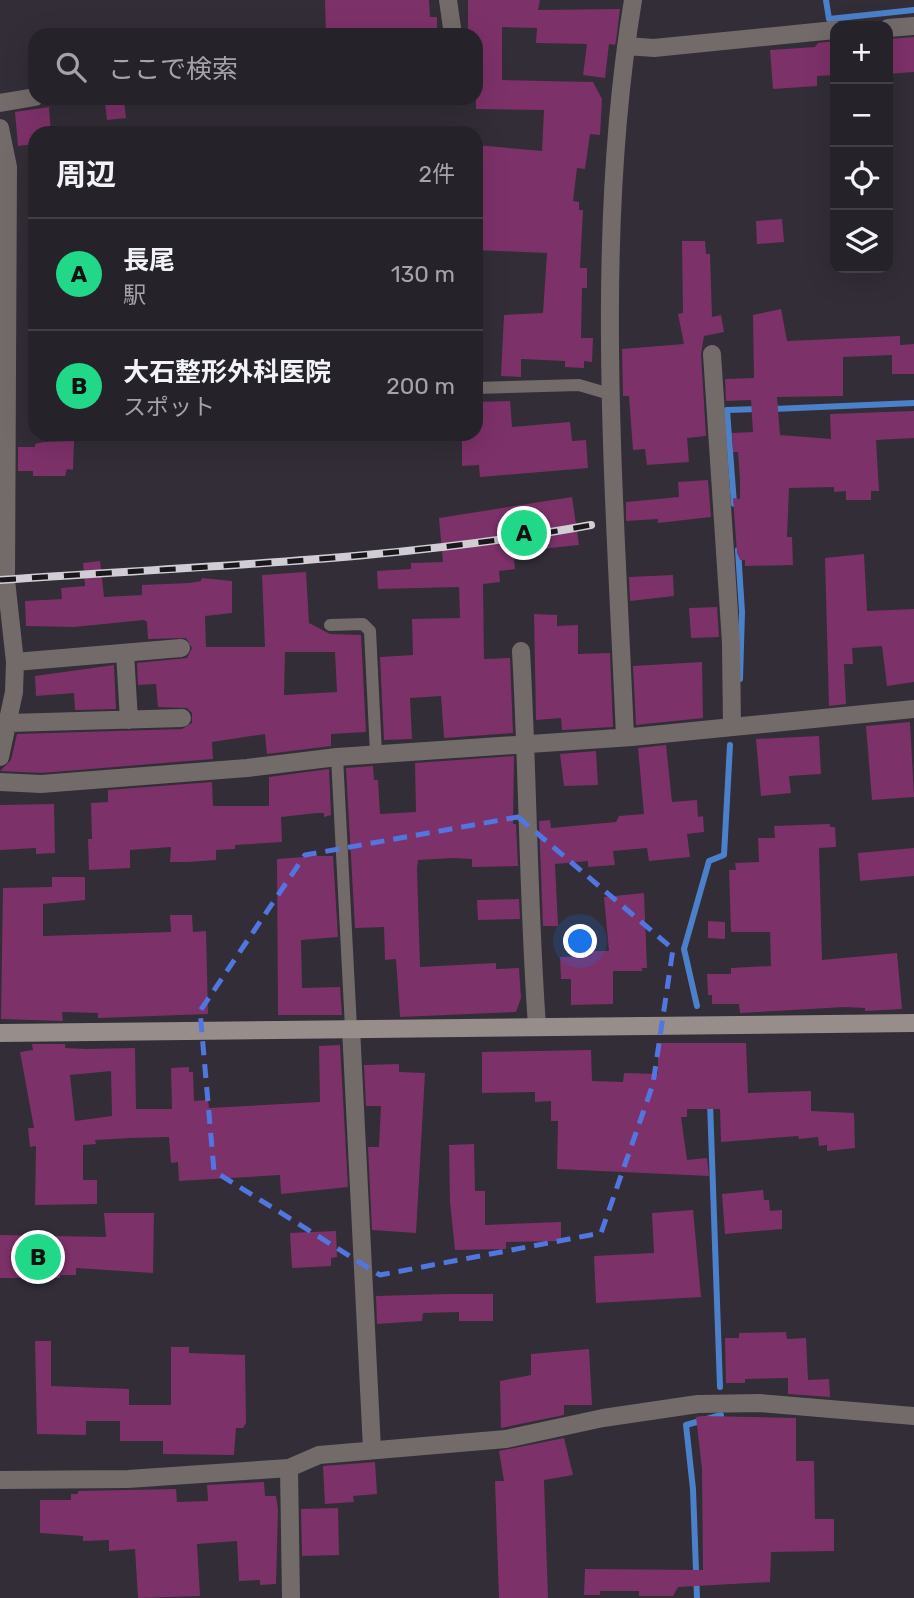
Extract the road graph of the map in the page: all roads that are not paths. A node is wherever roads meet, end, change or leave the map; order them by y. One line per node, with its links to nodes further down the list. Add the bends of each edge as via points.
1 (448, 0): 4 (street)
2 (633, 0): 7 (street)
3 (914, 26): 5 (street)
4 (452, 28)
5 (893, 28)
6 (830, 30): 7 (street)
7 (626, 46): 13 (street, via 614,154)
8 (28, 98): 9 (street)
9 (0, 103)
10 (0, 128): 14 (street, via 8,167)
11 (712, 354): 24 (street)
12 (483, 388): 13 (lane, via 579,385)
13 (613, 395): 25 (street)
14 (4, 437): 19 (street, via 6,580)
15 (330, 625): 27 (lane, via 363,624 370,631)
16 (181, 648): 18 (street)
17 (522, 651): 26 (street)
18 (125, 653): 19 (street); 22 (street)
19 (15, 662): 23 (street)
20 (914, 709): 24 (street)
21 (182, 718): 22 (street)
22 (129, 720): 23 (street)
23 (9, 723): 28 (street)
24 (732, 727): 25 (street)
25 (625, 737): 26 (street)
26 (527, 744): 27 (street); 32 (street, via 529,919)
27 (376, 754): 29 (street)
28 (0, 757)
29 (337, 757): 30 (street, via 41,784); 33 (lane)
30 (0, 782)
31 (914, 1023): 32 (street)
32 (537, 1026): 33 (street)
33 (351, 1028): 34 (street); 36 (street)
34 (0, 1032)
35 (914, 1416): 36 (street, via 760,1403 698,1404 506,1439)
36 (372, 1449): 37 (street, via 319,1455)
37 (289, 1468): 38 (street, via 128,1479); 39 (street)
38 (0, 1480)
39 (291, 1598)

